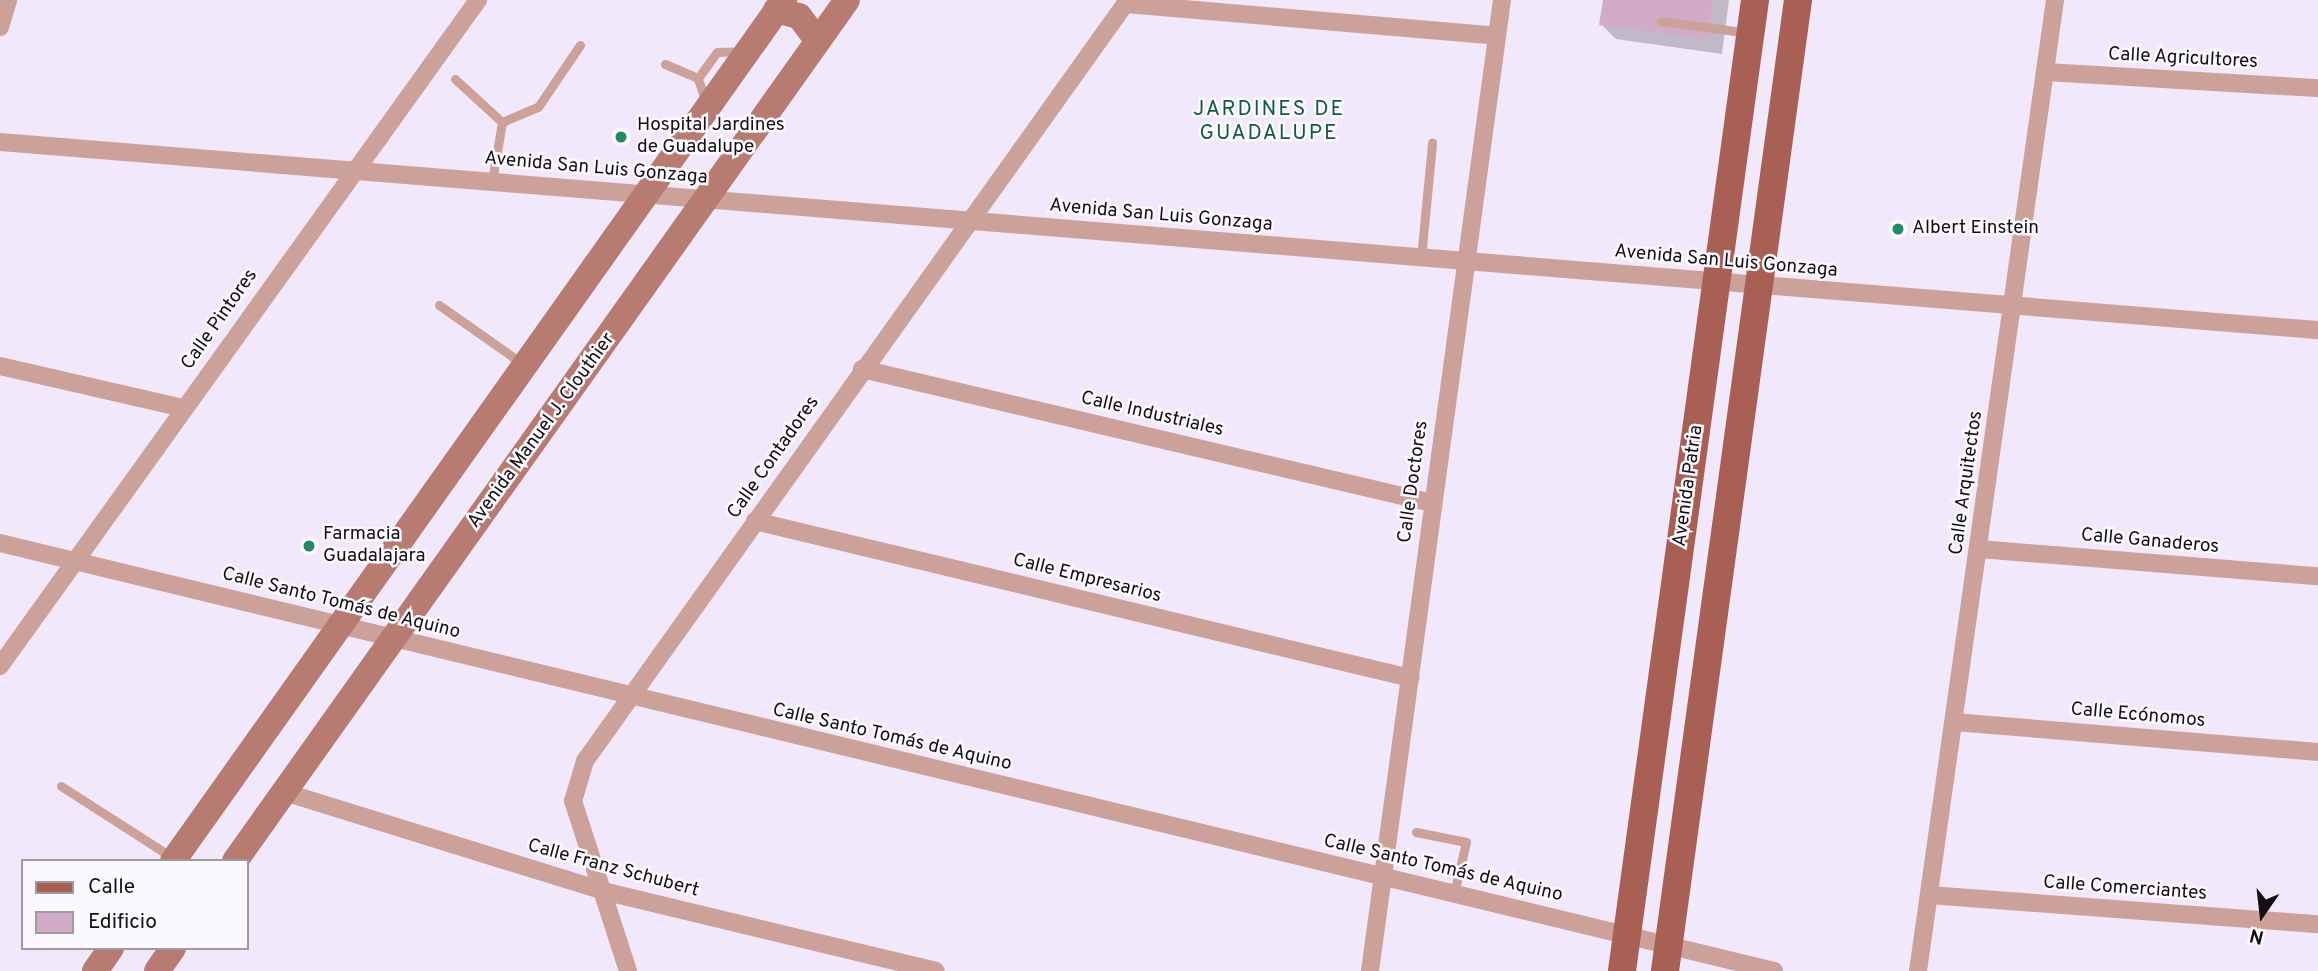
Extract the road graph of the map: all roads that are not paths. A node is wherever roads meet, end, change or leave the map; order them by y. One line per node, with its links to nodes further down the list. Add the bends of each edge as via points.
1 (8, 0): 11 (street)
2 (478, 0): 26 (street, Calle Pintores)
3 (847, 0): 14 (main road, Avenida Manuel J. Clouthier)
4 (1502, 0): 13 (street, Calle Doctores)
5 (1755, 0): 12 (main road, Avenida Patria)
6 (1798, 0): 34 (main road)
7 (2055, 0): 18 (street, Calle Arquitectos)
8 (1127, 2): 13 (street); 30 (street, Calle Contadores)
9 (780, 5): 14 (main road, via 799,16); 16 (main road)
10 (1661, 21): 12 (lane)
11 (0, 27)
12 (1751, 33): 33 (main road, Avenida Patria)
13 (1497, 36): 32 (street, Calle Doctores)
14 (818, 41): 29 (main road, Avenida Manuel J. Clouthier)
15 (580, 46): 23 (lane, via 538,107)
16 (747, 52): 19 (lane, via 717,51); 22 (main road)
17 (664, 64): 19 (lane)
18 (2046, 72): 21 (street, Calle Agricultores); 36 (street, Calle Arquitectos)
19 (698, 78): 22 (lane)
20 (455, 79): 23 (lane)
21 (2318, 88)
22 (708, 107): 28 (main road)
23 (502, 122): 27 (lane)
24 (0, 142): 26 (street, Avenida San Luis Gonzaga)
25 (1432, 143): 31 (lane)
26 (354, 168): 27 (street, Avenida San Luis Gonzaga); 41 (street, Calle Pintores)
27 (492, 180): 28 (street, Avenida San Luis Gonzaga)
28 (644, 195): 29 (street, Avenida San Luis Gonzaga); 38 (main road)
29 (707, 201): 30 (street, Avenida San Luis Gonzaga); 49 (main road, Avenida Manuel J. Clouthier)
30 (970, 221): 31 (street, Avenida San Luis Gonzaga); 40 (street, Calle Contadores)
31 (1421, 258): 32 (street, Avenida San Luis Gonzaga)
32 (1465, 262): 33 (street, Avenida San Luis Gonzaga); 42 (street, Calle Doctores)
33 (1717, 282): 34 (street, Avenida San Luis Gonzaga); 66 (main road, Avenida Patria)
34 (1759, 286): 36 (street, Avenida San Luis Gonzaga); 69 (main road)
35 (439, 305): 38 (lane)
36 (2014, 306): 37 (street, Avenida San Luis Gonzaga); 45 (street, Calle Arquitectos)
37 (2318, 330)
38 (524, 365): 48 (main road)
39 (0, 366): 41 (street)
40 (862, 369): 42 (street, Calle Industriales); 43 (street, Calle Contadores)
41 (184, 408): 46 (street, Calle Pintores)
42 (1432, 503): 51 (street, Calle Doctores)
43 (755, 521): 51 (street, Calle Empresarios); 52 (street, Calle Contadores)
44 (0, 544): 46 (street, Calle Santo Tomás de Aquino)
45 (1979, 549): 47 (street, Calle Ganaderos); 53 (street, Calle Arquitectos)
46 (74, 561): 48 (street, Calle Santo Tomás de Aquino); 50 (street, Calle Pintores)
47 (2318, 576)
48 (340, 625): 49 (street, Calle Santo Tomás de Aquino); 59 (main road)
49 (393, 639): 52 (street, Calle Santo Tomás de Aquino); 56 (main road, Avenida Manuel J. Clouthier)
50 (0, 666)
51 (1410, 678): 61 (street, Calle Doctores)
52 (632, 697): 61 (street, Calle Santo Tomás de Aquino); 62 (street, Calle Contadores, via 575,782 576,817)
53 (1954, 722): 54 (street, Calle Ecónomos); 64 (street, Calle Arquitectos)
54 (2318, 752)
55 (61, 786): 58 (lane)
56 (284, 792): 60 (main road, Avenida Manuel J. Clouthier); 62 (street, Calle Franz Schubert)
57 (1416, 832): 63 (lane, via 1466,842)
58 (172, 859)
59 (175, 859)
60 (236, 859)
61 (1383, 877): 63 (street, Calle Santo Tomás de Aquino); 74 (street, Calle Doctores)
62 (603, 891): 72 (street, Calle Contadores); 73 (street, Calle Franz Schubert)
63 (1454, 893): 66 (street, Calle Santo Tomás de Aquino)
64 (1929, 895): 65 (street, Calle Comerciantes); 77 (street, Calle Arquitectos)
65 (2318, 925)
66 (1627, 935): 69 (street, Calle Santo Tomás de Aquino); 75 (main road, Avenida Patria)
67 (110, 950): 70 (main road)
68 (172, 950): 71 (main road)
69 (1667, 958): 76 (street, Calle Santo Tomás de Aquino)
70 (95, 971)
71 (157, 971)
72 (628, 971)
73 (935, 971)
74 (1370, 971)
75 (1622, 971)
76 (1774, 971)
77 (1917, 971)

